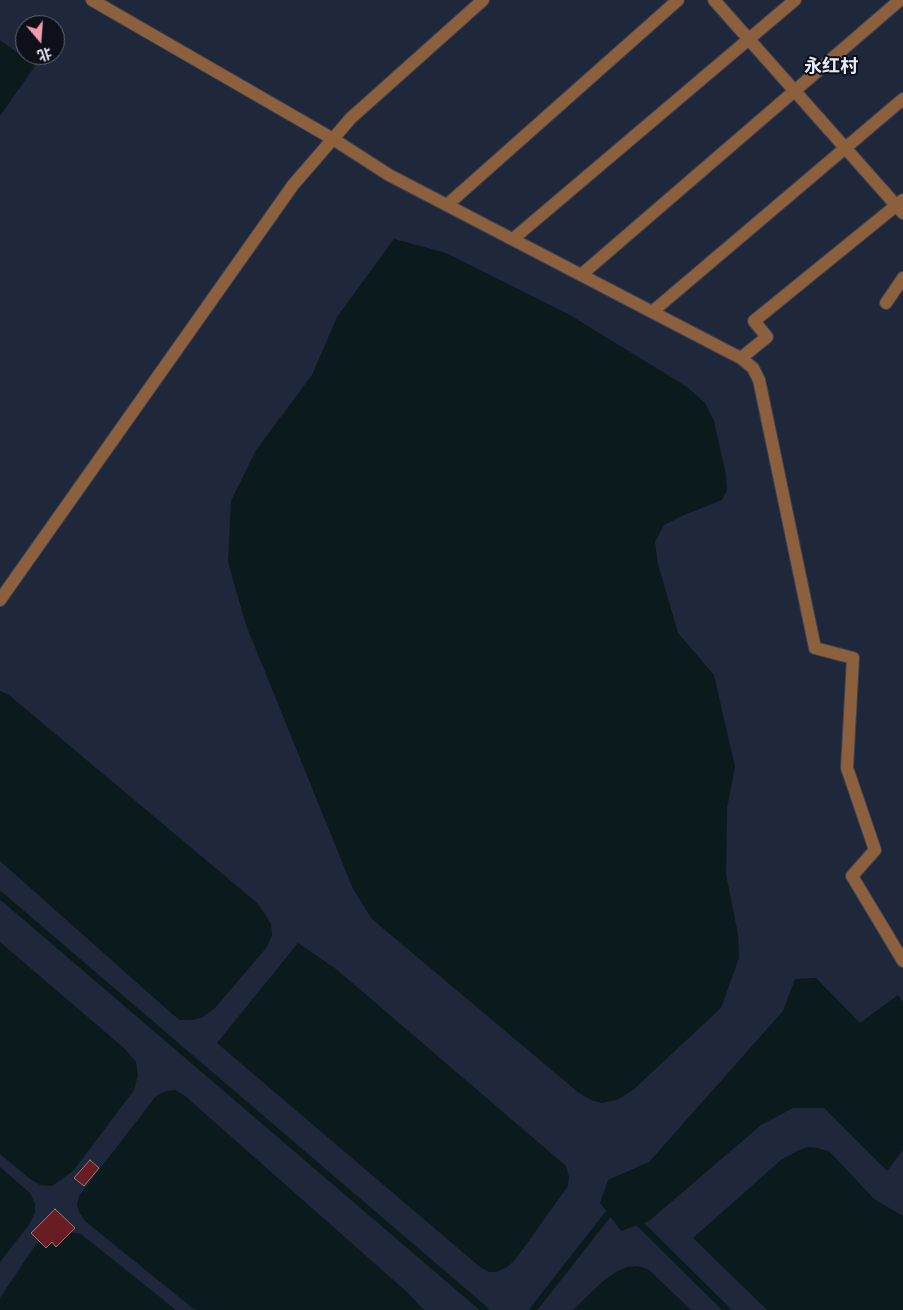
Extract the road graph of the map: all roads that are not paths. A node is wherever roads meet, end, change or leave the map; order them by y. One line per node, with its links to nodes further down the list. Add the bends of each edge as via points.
1 (92, 0): 10 (street)
2 (483, 0): 10 (street, via 351,118)
3 (678, 0): 12 (street)
4 (714, 0): 7 (street)
5 (795, 0): 7 (street)
6 (900, 0): 8 (street)
7 (749, 39): 8 (street); 14 (street)
8 (794, 91): 11 (street); 15 (street)
9 (903, 99): 11 (street)
10 (333, 138): 12 (street, via 389,175); 20 (street, via 294,185)
11 (845, 148): 13 (street); 18 (street)
12 (447, 205): 14 (street)
13 (901, 206): 19 (street, via 754,321 767,336)
14 (512, 239): 15 (street)
15 (581, 275): 18 (street)
16 (903, 278): 17 (street, via 886,303)
17 (903, 297)
18 (652, 312): 19 (street)
19 (741, 358): 21 (street, via 753,368 759,380 815,648 854,658 847,768 876,850 852,876)
20 (0, 600)
21 (903, 961)

